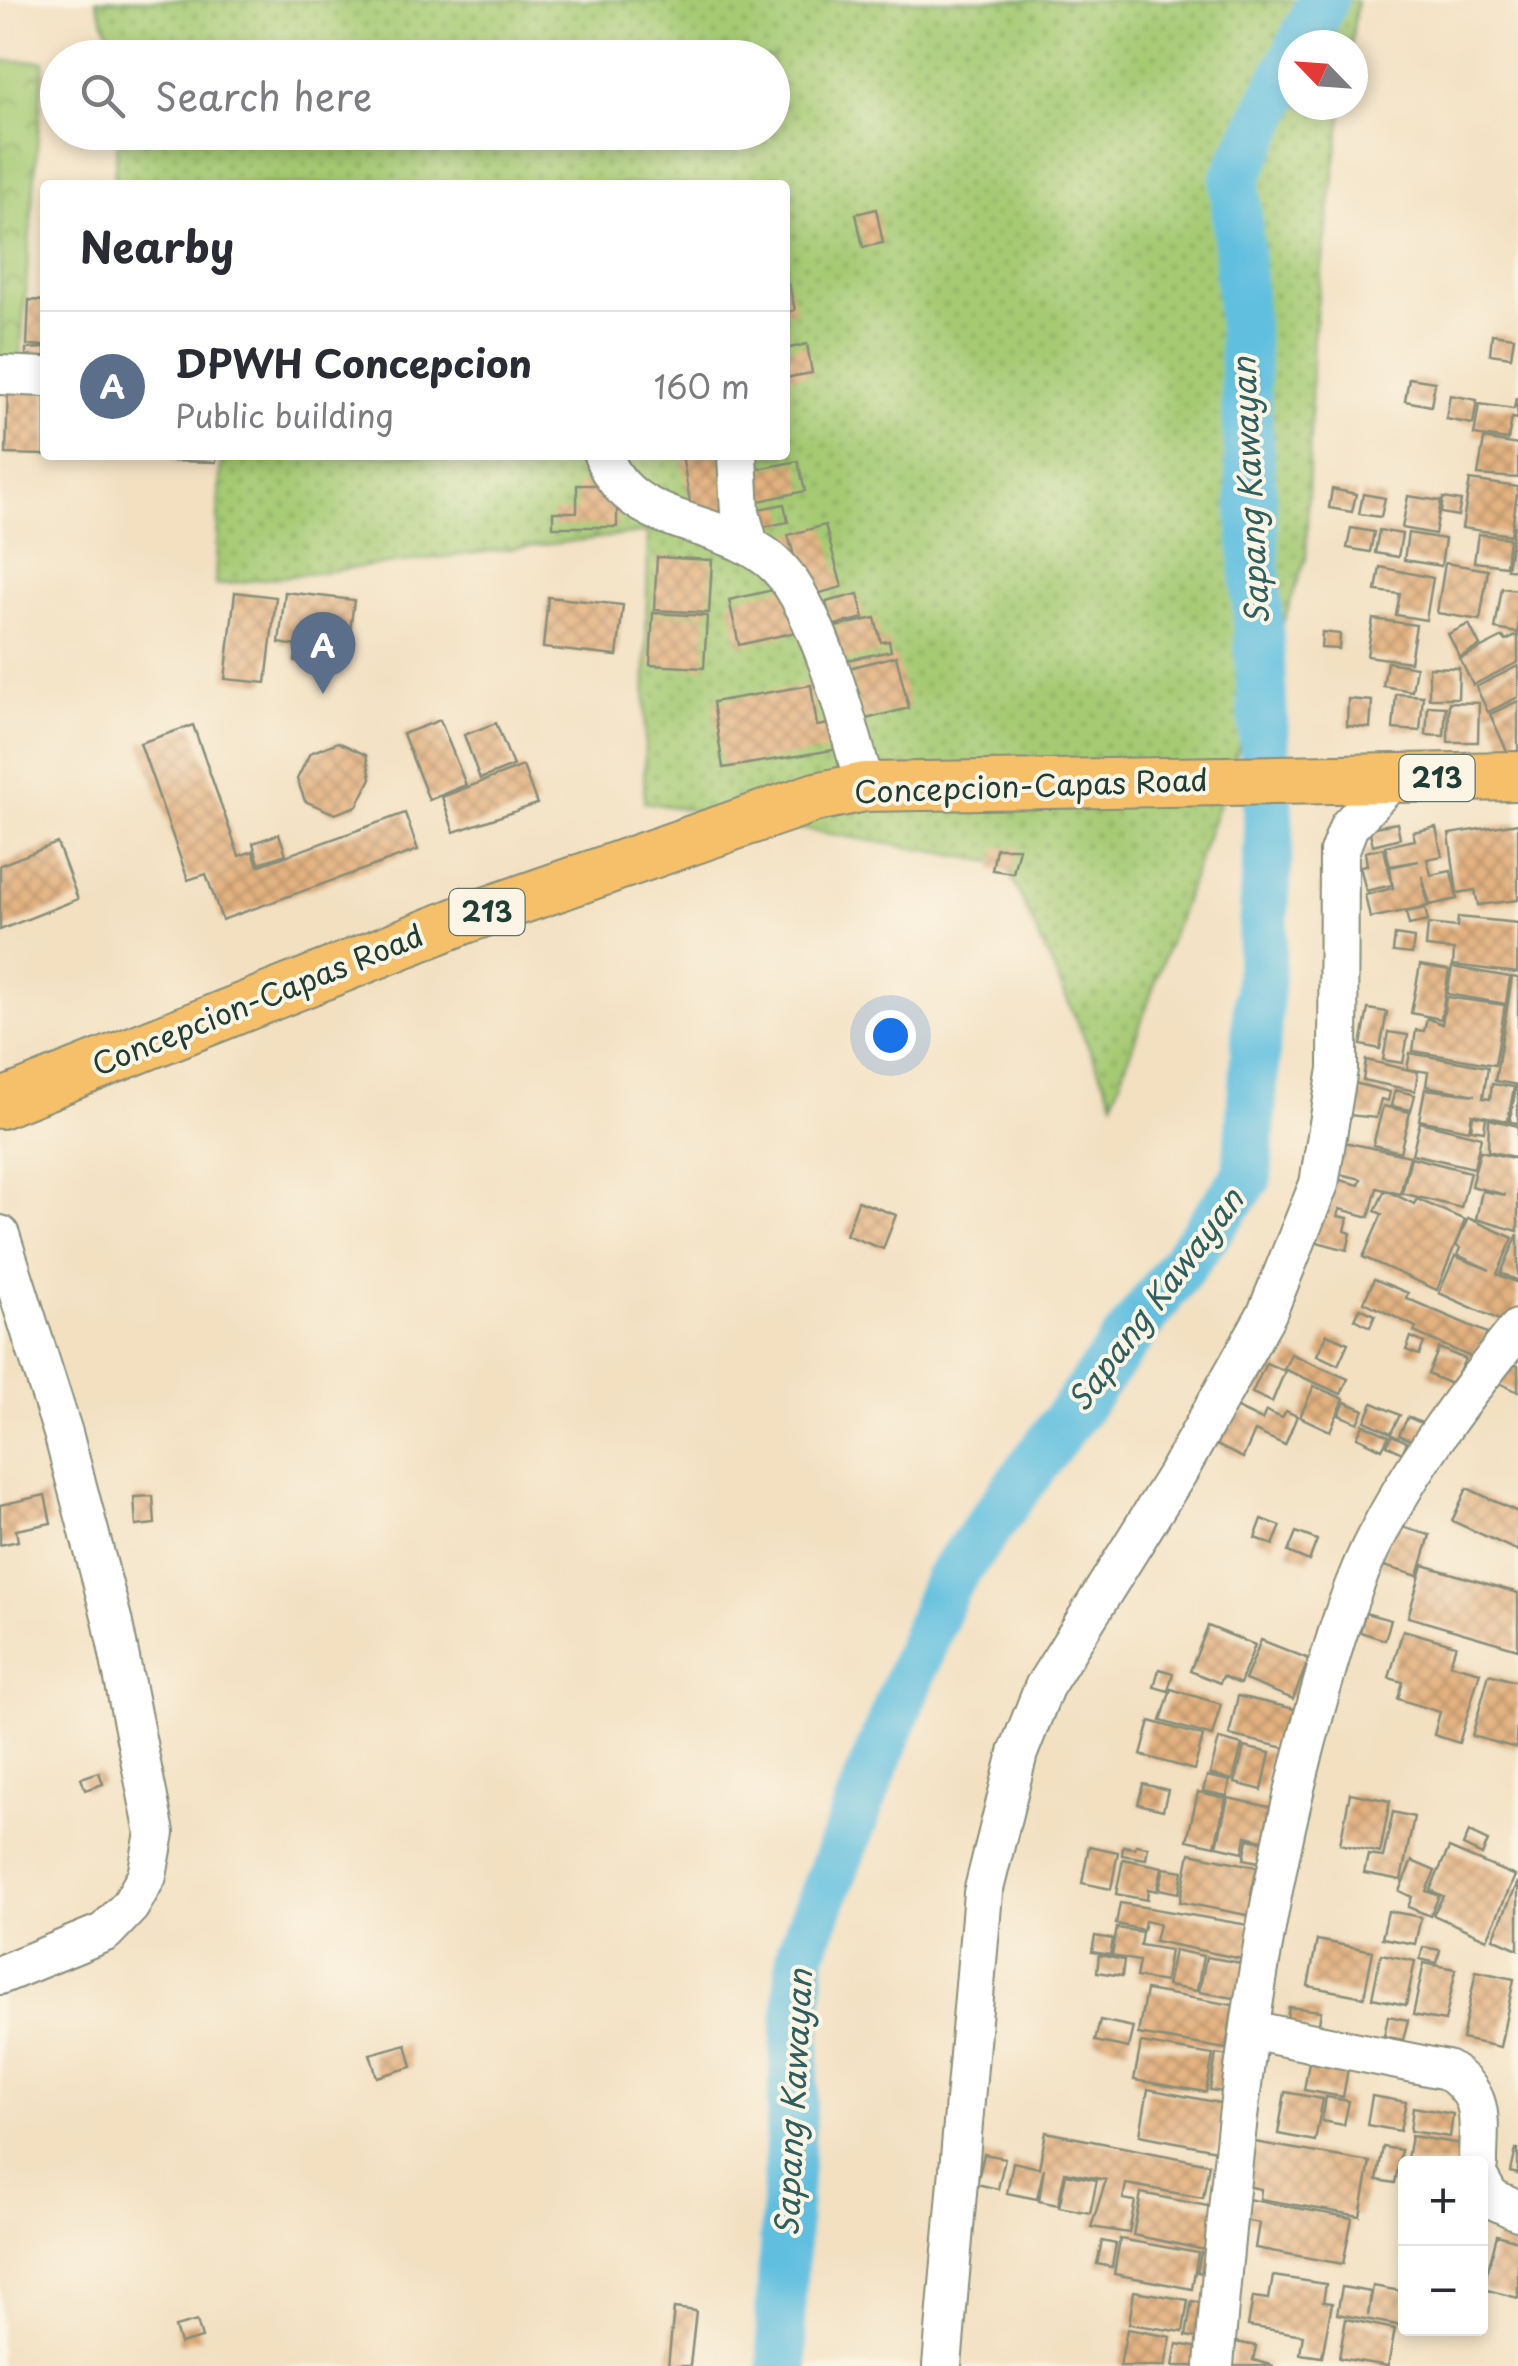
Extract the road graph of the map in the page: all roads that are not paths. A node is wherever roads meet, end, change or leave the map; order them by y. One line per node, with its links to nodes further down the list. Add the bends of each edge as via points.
1 (0, 376): 2 (street)
2 (40, 377)
3 (606, 460): 5 (street, via 621,490 644,504)
4 (737, 460): 5 (street)
5 (749, 545): 8 (street, via 778,568 799,598 847,718)
6 (1518, 776): 7 (main road, Concepcion-Capas Road / 213)
7 (1374, 779): 8 (main road, Concepcion-Capas Road / 213); 17 (street, via 1339,852 1338,1069 1319,1184 1267,1314 1044,1687 1018,1753 983,1893)
8 (865, 787): 9 (main road, Concepcion-Capas Road / 213, via 816,796 465,919)
9 (0, 1104)
10 (0, 1235): 12 (street, via 112,1618 155,1833 147,1876 105,1932)
11 (1518, 1329): 13 (street, via 1414,1468 1354,1586 1282,1844)
12 (0, 1975)
13 (1250, 2030): 14 (street, via 1447,2070 1471,2086); 18 (street)
14 (1478, 2156)
15 (1488, 2194): 16 (street)
16 (1518, 2211)
17 (942, 2366)
18 (1214, 2366)

